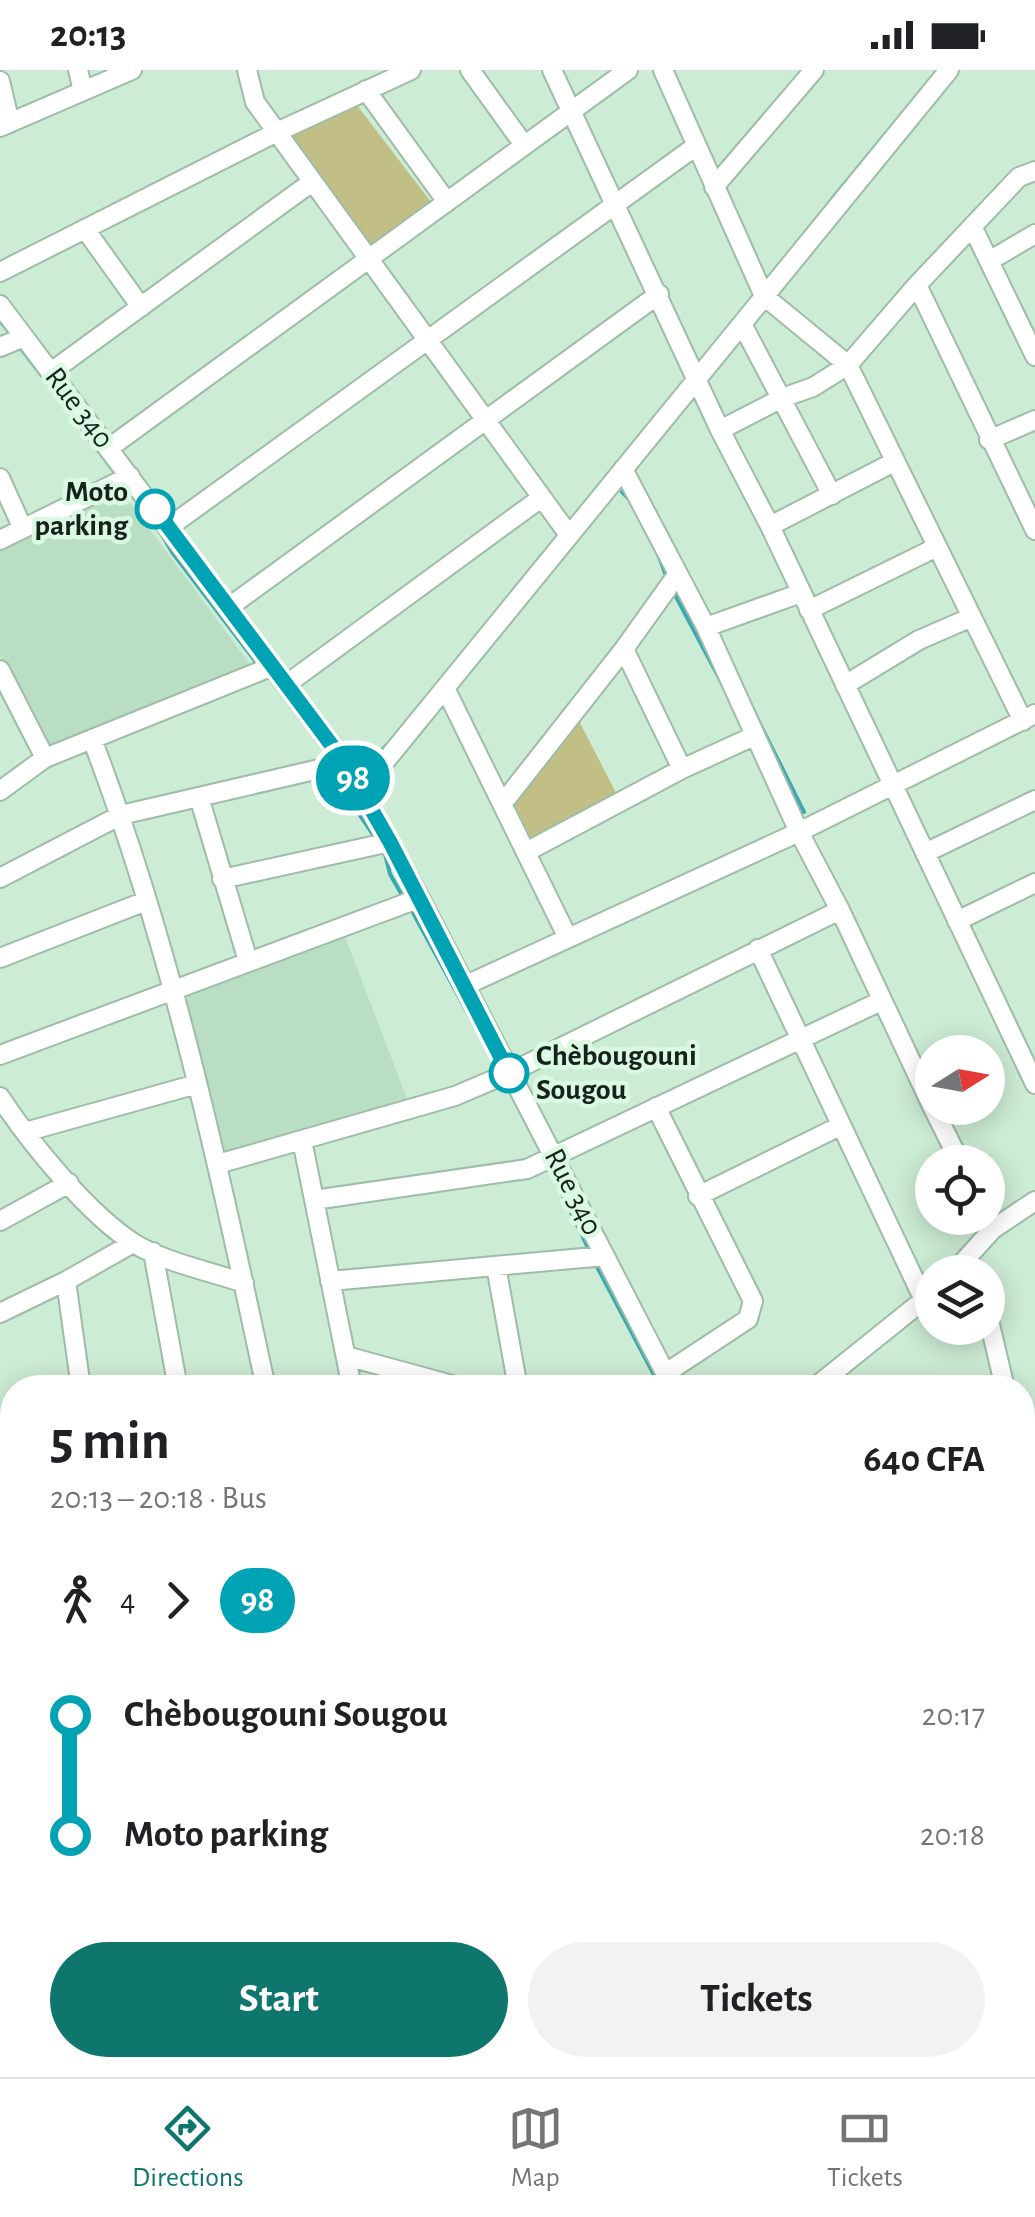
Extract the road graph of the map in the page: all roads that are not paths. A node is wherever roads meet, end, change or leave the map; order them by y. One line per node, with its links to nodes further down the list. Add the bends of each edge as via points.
1 (78, 70): 13 (street)
2 (132, 70): 13 (street)
3 (247, 70): 16 (street, via 255,102)
4 (412, 70): 12 (street)
5 (470, 70): 17 (street)
6 (552, 70): 14 (street)
7 (628, 70): 14 (street)
8 (663, 70): 18 (street)
9 (814, 70): 21 (street)
10 (949, 70): 32 (street)
11 (0, 81): 15 (street)
12 (366, 90): 16 (street); 22 (street)
13 (83, 91): 15 (street)
14 (572, 112): 17 (street); 23 (street)
15 (5, 125)
16 (276, 132): 20 (street); 25 (street)
17 (524, 145): 22 (street)
18 (696, 146): 21 (street); 23 (street)
19 (1035, 171): 24 (street, via 1019,177)
20 (312, 182): 27 (street); 34 (street)
21 (714, 187): 32 (street)
22 (446, 202): 27 (street)
23 (615, 202): 31 (street); 37 (street)
24 (973, 228): 28 (street); 30 (street)
25 (84, 229): 29 (street); 34 (street)
26 (1035, 234): 28 (street)
27 (368, 259): 37 (street); 48 (street)
28 (989, 261): 39 (street)
29 (0, 272)
30 (917, 286): 40 (street); 47 (street)
31 (659, 294): 42 (street); 44 (street)
32 (764, 296): 35 (street); 40 (street)
33 (0, 305): 36 (street, Rue 340)
34 (141, 306): 41 (street)
35 (742, 324): 42 (street); 43 (street)
36 (24, 337): 38 (street); 41 (street, Rue 340)
37 (426, 339): 44 (street); 56 (street)
38 (0, 347)
39 (1034, 351)
40 (848, 366): 43 (street); 49 (street)
41 (52, 372): 48 (street, Rue 340)
42 (698, 378): 46 (street); 50 (street)
43 (782, 398): 46 (street); 53 (street)
44 (485, 420): 54 (street); 64 (street)
45 (1035, 420): 47 (street)
46 (720, 430): 55 (street)
47 (990, 440): 58 (street)
48 (109, 448): 51 (street, Rue 340)
49 (894, 462): 53 (street); 61 (street)
50 (623, 470): 59 (street); 62 (street)
51 (130, 476): 56 (street, Rue 340); 57 (street)
52 (0, 478): 57 (street)
53 (832, 495): 55 (street)
54 (541, 498): 59 (street); 70 (street)
55 (770, 526): 63 (street)
56 (169, 527): 64 (street, Rue 340)
57 (22, 528): 60 (street)
58 (1035, 530)
59 (570, 535): 72 (street)
60 (0, 540)
61 (937, 547): 63 (street); 65 (street)
62 (677, 575): 66 (street); 67 (street)
63 (805, 602): 66 (street); 71 (street)
64 (229, 607): 68 (street, Rue 340)
65 (972, 617): 71 (street); 73 (street)
66 (706, 627): 74 (street)
67 (624, 649): 78 (street); 84 (street)
68 (273, 666): 70 (street, Rue 340); 75 (street)
69 (0, 670): 76 (street)
70 (287, 684): 77 (street, Rue 340)
71 (845, 685): 79 (street)
72 (445, 688): 81 (street); 84 (street)
73 (1029, 717): 79 (street)
74 (754, 736): 78 (street); 86 (street)
75 (92, 739): 76 (street); 85 (street)
76 (45, 758): 80 (street)
77 (345, 763): 81 (street, Rue 340); 82 (street)
78 (682, 770): 88 (street)
79 (894, 786): 86 (street); 89 (street)
80 (0, 791)
81 (361, 791): 87 (street, Rue 340)
82 (198, 798): 85 (street); 91 (street)
83 (1035, 800): 89 (street)
84 (503, 803): 88 (street)
85 (121, 815): 90 (street); 94 (street)
86 (799, 832): 95 (street); 97 (street)
87 (390, 842): 91 (street); 93 (street, Rue 340)
88 (526, 852): 97 (street)
89 (925, 853): 96 (street)
90 (0, 878)
91 (222, 879): 100 (street)
92 (1033, 890): 96 (street)
93 (420, 898): 100 (street); 101 (street, Rue 340)
94 (146, 901): 99 (street); 102 (street)
95 (840, 910): 98 (street); 103 (street)
96 (957, 920): 108 (street)
97 (568, 938): 101 (street)
98 (758, 949): 104 (street); 107 (street)
99 (0, 958)
100 (248, 961): 102 (street)
101 (464, 986): 107 (street, Rue 340)
102 (171, 989): 105 (street); 109 (street)
103 (881, 1001): 104 (street); 106 (street)
104 (800, 1040): 111 (street); 112 (street)
105 (0, 1055)
106 (915, 1070)
107 (509, 1073): 114 (street, via 455,1096); 115 (street, Rue 340)
108 (1033, 1074)
109 (197, 1084): 113 (street); 116 (street)
110 (0, 1097): 113 (street)
111 (656, 1107): 115 (street); 118 (street)
112 (840, 1126): 118 (street); 127 (street)
113 (24, 1132): 117 (street)
114 (302, 1140): 116 (street); 119 (street)
115 (554, 1156): 119 (street, via 527,1168); 125 (street, Rue 340)
116 (218, 1164): 130 (street)
117 (68, 1182): 122 (street); 123 (street)
118 (698, 1196): 142 (street, via 754,1301 748,1318)
119 (314, 1200): 128 (street)
120 (1035, 1201): 121 (street)
121 (1005, 1216)
122 (0, 1222)
123 (134, 1243): 124 (street); 129 (street)
124 (153, 1252): 130 (street); 136 (street)
125 (605, 1256): 126 (street); 141 (street, Rue 340)
126 (496, 1266): 128 (street); 140 (street)
127 (915, 1271)
128 (330, 1281): 134 (street)
129 (66, 1282): 132 (street); 135 (street)
130 (244, 1283): 137 (street)
131 (915, 1306): 143 (street)
132 (0, 1314)
133 (994, 1345): 144 (street)
134 (346, 1356): 138 (street); 139 (street)
135 (80, 1375)
136 (176, 1375)
137 (263, 1375)
138 (350, 1375)
139 (415, 1375)
140 (516, 1375)
141 (667, 1375)
142 (676, 1375)
143 (830, 1375)
144 (1000, 1375)

